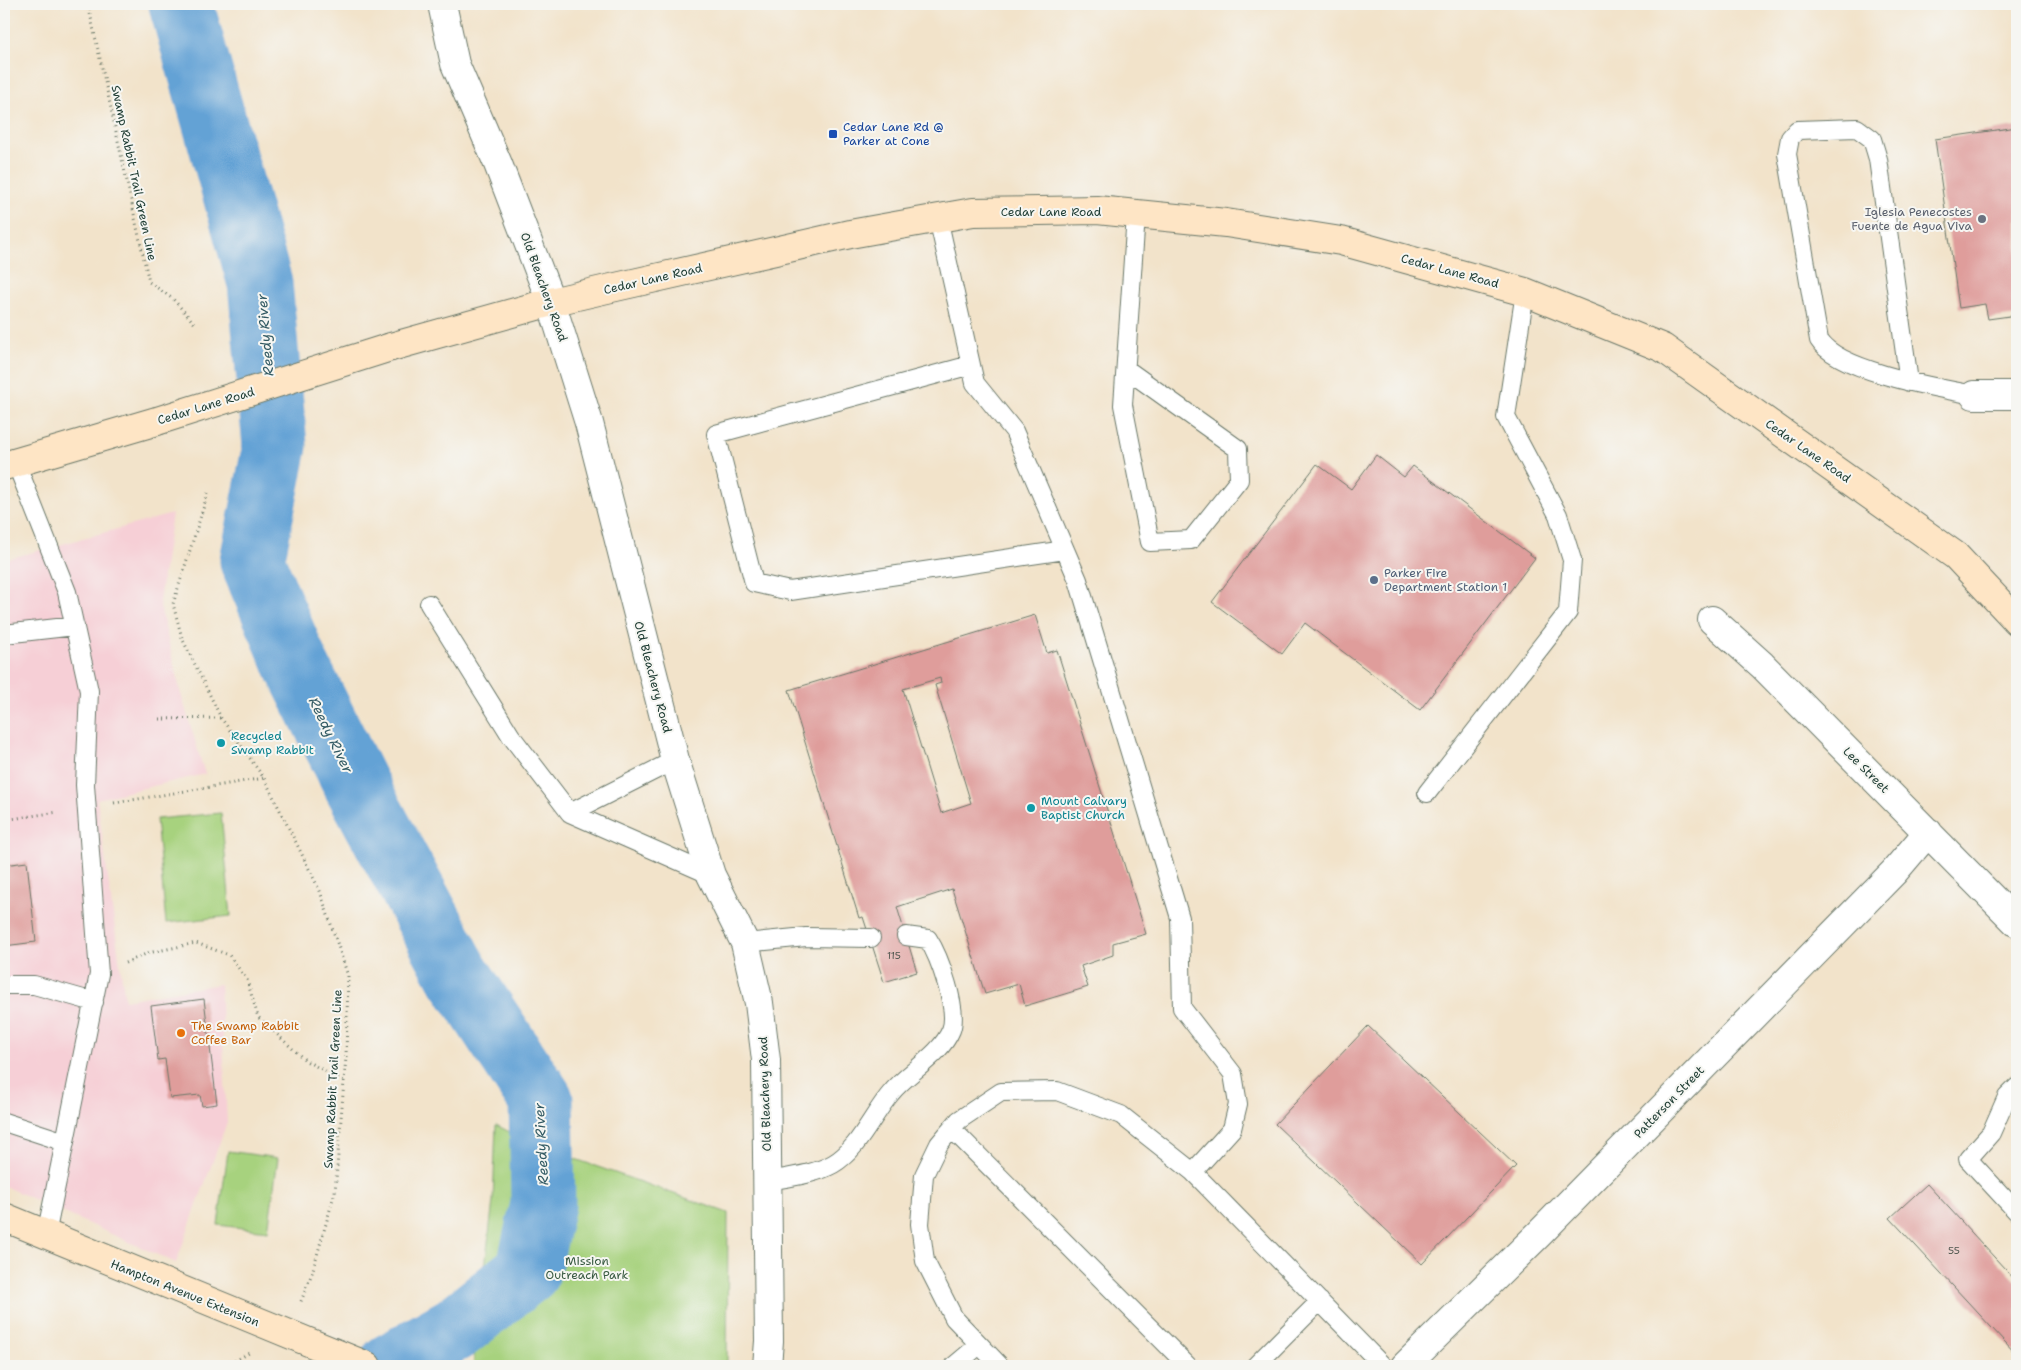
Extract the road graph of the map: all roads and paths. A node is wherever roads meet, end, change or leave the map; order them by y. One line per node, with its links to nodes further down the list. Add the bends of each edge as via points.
1 (88, 4): 7 (path, Swamp Rabbit Trail Green Line, via 148,282 173,299)
2 (442, 4): 6 (street, Old Bleachery Road, via 455,64)
3 (1136, 214): 4 (main road, Cedar Lane Road, via 1097,210 973,212); 5 (main road, Cedar Lane Road, via 1226,223 1341,241); 9 (lane)
4 (938, 218): 6 (main road, Cedar Lane Road, via 850,234); 8 (lane)
5 (1525, 292): 17 (main road, Cedar Lane Road, via 1663,348 1956,556); 25 (lane, via 1506,417 1558,515 1572,560 1568,612)
6 (552, 302): 13 (main road, Cedar Lane Road, bridge, via 391,347); 23 (street, Old Bleachery Road, via 589,423)
7 (196, 325)
8 (971, 365): 15 (lane, via 975,383 1014,431); 15 (lane, via 716,434 754,583 790,591)
9 (1126, 369): 9 (lane, via 1124,406 1150,542 1191,540 1239,480 1238,449)
10 (1909, 382): 10 (lane, via 1878,160 1872,139 1857,128 1798,130 1790,138 1786,154 1818,340 1824,348 1855,364); 11 (lane)
11 (1974, 395): 12 (street)
12 (2017, 395)
13 (10, 464): 19 (lane, via 67,592)
14 (208, 493): 21 (path, Swamp Rabbit Trail Green Line, via 173,604 182,638)
15 (1065, 550): 43 (lane, via 1078,580 1180,918 1182,1008 1233,1074 1238,1104 1232,1129)
16 (429, 604): 27 (lane, via 512,736)
17 (2013, 608)
18 (1712, 620): 29 (street, Lee Street, via 1762,665)
19 (75, 626): 20 (lane); 26 (lane, via 89,691)
20 (4, 634)
21 (221, 718): 22 (path); 24 (path, Swamp Rabbit Trail Green Line)
22 (159, 720)
23 (674, 760): 27 (lane); 30 (street, Old Bleachery Road)
24 (264, 778): 26 (path); 38 (path, Swamp Rabbit Trail Green Line, via 320,890 348,976)
25 (1427, 793)
26 (87, 807): 28 (path); 35 (lane)
27 (570, 813): 30 (lane)
28 (4, 820)
29 (1928, 832): 31 (street, Lee Street); 60 (street, Patterson Street, via 1894,872)
30 (711, 875): 34 (street, Old Bleachery Road)
31 (2017, 923)
32 (906, 936): 44 (lane, via 928,940 934,949 954,1011 951,1030 936,1051 891,1092 857,1142 834,1163 803,1176)
33 (871, 938): 34 (lane, via 806,937)
34 (745, 943): 44 (street, Old Bleachery Road, via 759,1003 766,1060)
35 (99, 974): 37 (lane); 38 (path, via 148,953 196,943 229,955 247,980 258,1017 306,1061)
36 (4, 985): 37 (lane, via 34,985)
37 (94, 1002): 42 (lane)
38 (344, 1081): 49 (path, Swamp Rabbit Trail Green Line, via 335,1192)
39 (2017, 1087): 45 (lane, via 2007,1097 1991,1133 1968,1159)
40 (4, 1122): 42 (lane)
41 (952, 1129): 43 (lane, via 1001,1092 1057,1091 1120,1115); 50 (lane, via 938,1144 924,1175 920,1224 925,1261 954,1318); 57 (lane)
42 (65, 1142): 47 (lane)
43 (1193, 1172): 48 (lane)
44 (767, 1180): 54 (street, Old Bleachery Road)
45 (2017, 1212)
46 (4, 1217): 47 (main road, Hampton Avenue Extension)
47 (46, 1235): 53 (main road, Hampton Avenue Extension)
48 (1320, 1301): 58 (lane); 59 (lane)
49 (299, 1308)
50 (979, 1345): 55 (lane); 56 (lane)
51 (250, 1353): 52 (path)
52 (226, 1366)
53 (367, 1366)
54 (767, 1366)
55 (954, 1366)
56 (1000, 1366)
57 (1188, 1366)
58 (1255, 1366)
59 (1383, 1366)
60 (1406, 1366)

